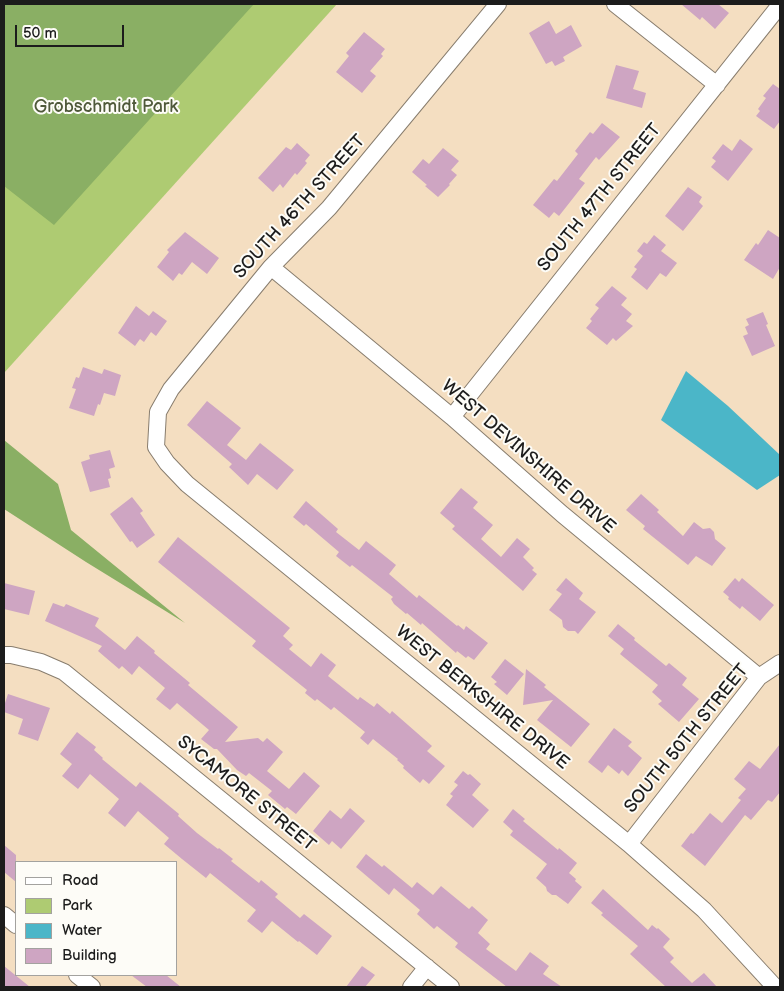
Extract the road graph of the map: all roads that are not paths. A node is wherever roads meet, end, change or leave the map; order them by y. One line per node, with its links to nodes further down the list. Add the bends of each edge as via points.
1 (498, 4): 5 (street, SOUTH 46TH STREET, via 329,208)
2 (615, 4): 4 (street)
3 (780, 5): 4 (street, SOUTH 47TH STREET)
4 (717, 84): 6 (street, SOUTH 47TH STREET)
5 (271, 267): 6 (street, WEST DEVINSHIRE DRIVE); 7 (street, SOUTH 46TH STREET, via 171,389 158,412)
6 (452, 417): 10 (street, WEST DEVINSHIRE DRIVE, via 562,514)
7 (156, 447): 11 (street, WEST BERKSHIRE DRIVE, via 187,484)
8 (4, 655): 14 (street, SYCAMORE STREET, via 41,662 71,677)
9 (780, 663): 10 (street, SOUTH 50TH STREET)
10 (759, 677): 11 (street, SOUTH 50TH STREET)
11 (629, 844): 19 (street, WEST BERKSHIRE DRIVE, via 704,910)
12 (4, 915): 13 (street)
13 (15, 924)
14 (427, 967): 17 (street); 18 (street, SYCAMORE STREET)
15 (77, 976): 16 (street)
16 (92, 987)
17 (411, 987)
18 (451, 987)
19 (775, 987)

